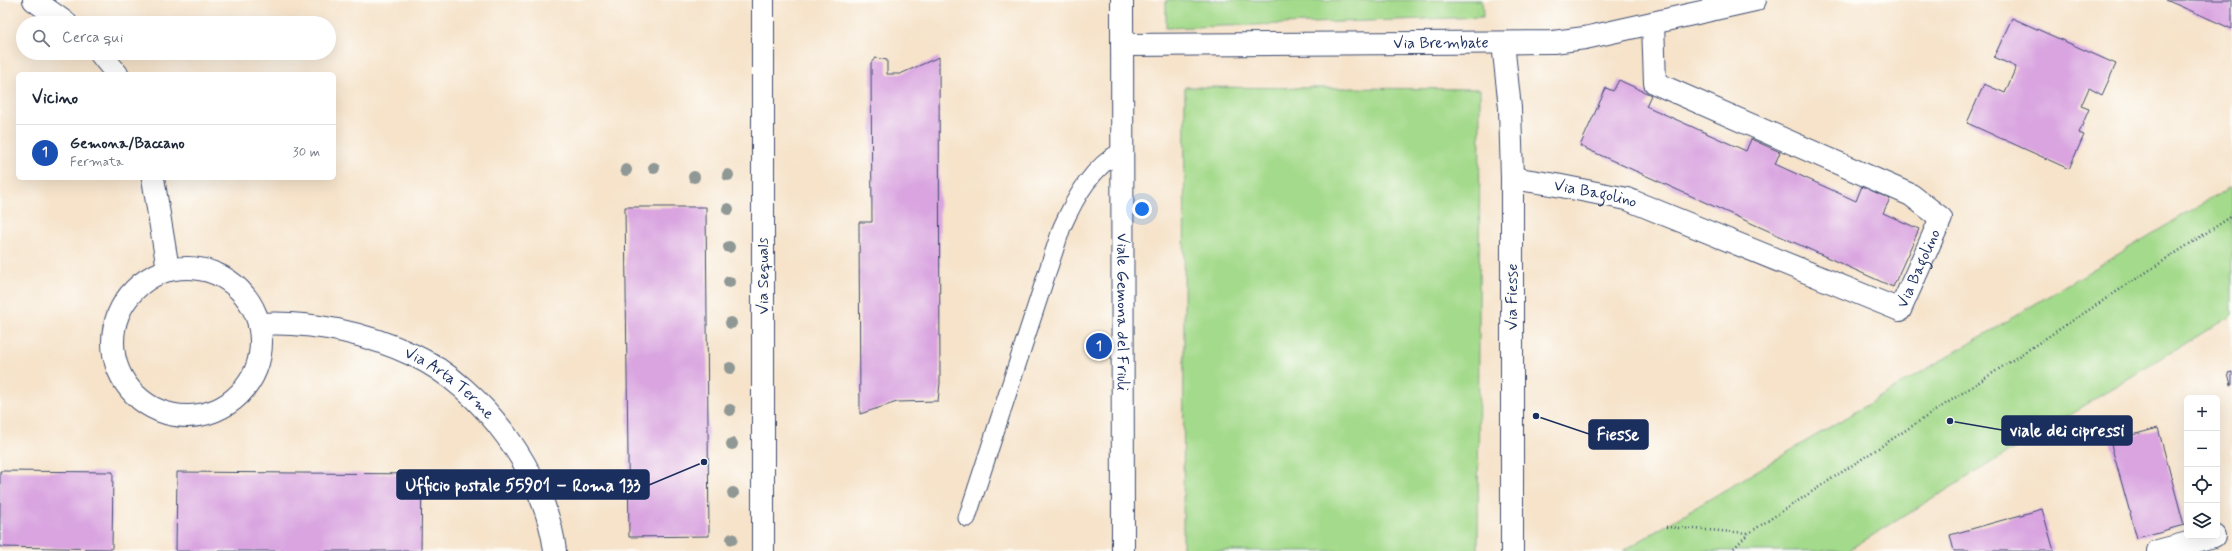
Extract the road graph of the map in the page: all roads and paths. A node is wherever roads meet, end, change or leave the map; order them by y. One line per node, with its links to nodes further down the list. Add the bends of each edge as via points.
1 (34, 0): 5 (street)
2 (763, 0): 22 (street, Via Sequals)
3 (1122, 0): 8 (street, Viale Gemona del Friuli)
4 (1754, 0): 6 (street, Via Brembate)
5 (56, 16)
6 (1653, 23): 7 (street, Via Brembate, via 1585,38 1553,42); 12 (street, Via Bagolino, via 1656,83 1911,195 1941,218 1900,310 1627,199)
7 (1502, 43): 8 (street, Via Brembate); 12 (street, Via Fiesse, via 1510,108)
8 (1122, 44): 11 (street, Viale Gemona del Friuli)
9 (106, 60): 10 (street)
10 (115, 72)
11 (1123, 150): 17 (lane, via 1109,158 1093,173 1076,197 1062,227); 23 (street, Viale Gemona del Friuli)
12 (1512, 178): 24 (street, Via Fiesse)
13 (153, 180): 15 (street)
14 (2232, 216): 19 (path)
15 (168, 270): 16 (street, via 192,267 214,272 228,280 250,302); 16 (street, via 145,280 127,297 116,319 113,344 118,368 130,390 149,406 172,415 197,416 220,409 241,394 255,373 261,349)
16 (259, 324): 21 (street, Via Arta Terme, via 297,324 344,332 413,355 446,375 482,408 517,450 544,505)
17 (967, 518)
18 (1666, 527): 19 (path)
19 (1749, 533): 25 (path)
20 (2221, 538): 26 (street)
21 (555, 551)
22 (763, 551)
23 (1124, 551)
24 (1512, 551)
25 (1731, 551)
26 (2158, 551)

